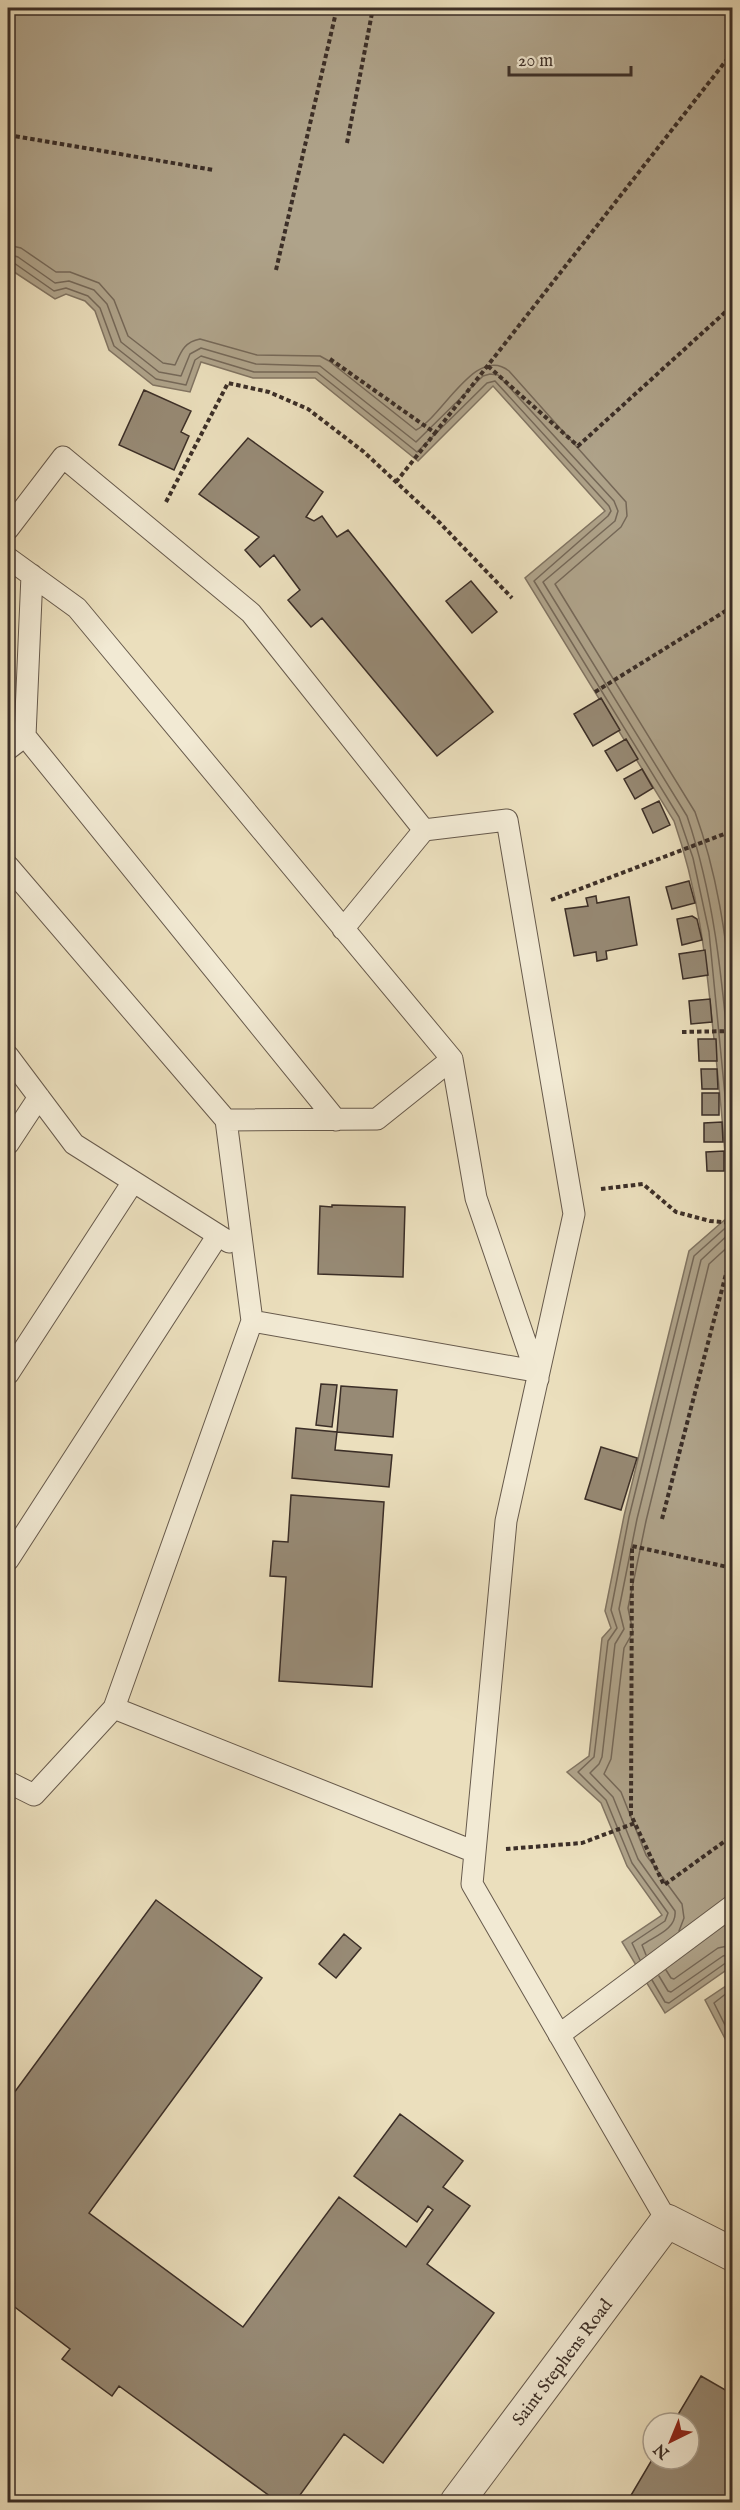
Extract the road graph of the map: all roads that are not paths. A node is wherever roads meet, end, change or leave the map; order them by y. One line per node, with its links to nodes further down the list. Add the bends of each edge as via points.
1 (8, 529): 6 (lane, via 63,457 251,613)
2 (8, 558): 3 (lane)
3 (32, 575): 4 (lane); 8 (lane, via 77,608)
4 (25, 736): 5 (lane); 13 (lane)
5 (8, 749)
6 (424, 830): 8 (lane); 20 (lane, via 507,820 574,1214)
7 (8, 866): 12 (lane)
8 (343, 929): 10 (lane)
9 (8, 1056): 11 (lane)
10 (452, 1059): 13 (lane, via 377,1119); 20 (lane, via 476,1198)
11 (39, 1097): 14 (lane); 15 (lane, via 74,1144)
12 (226, 1120): 13 (lane); 17 (lane)
13 (336, 1120)
14 (8, 1144)
15 (133, 1182): 16 (lane); 19 (lane)
16 (218, 1235): 17 (lane); 21 (lane)
17 (243, 1250): 18 (lane)
18 (252, 1321): 20 (lane); 22 (lane)
19 (8, 1374)
20 (536, 1375): 24 (lane, via 507,1521)
21 (8, 1560)
22 (114, 1708): 23 (lane, via 34,1795); 24 (lane)
23 (8, 1782)
24 (475, 1852): 26 (lane, via 472,1884)
25 (732, 1906): 26 (lane)
26 (559, 2035): 27 (lane)
27 (667, 2221): 28 (street); 29 (street, Saint Stephens Road)
28 (732, 2254)
29 (457, 2502)

